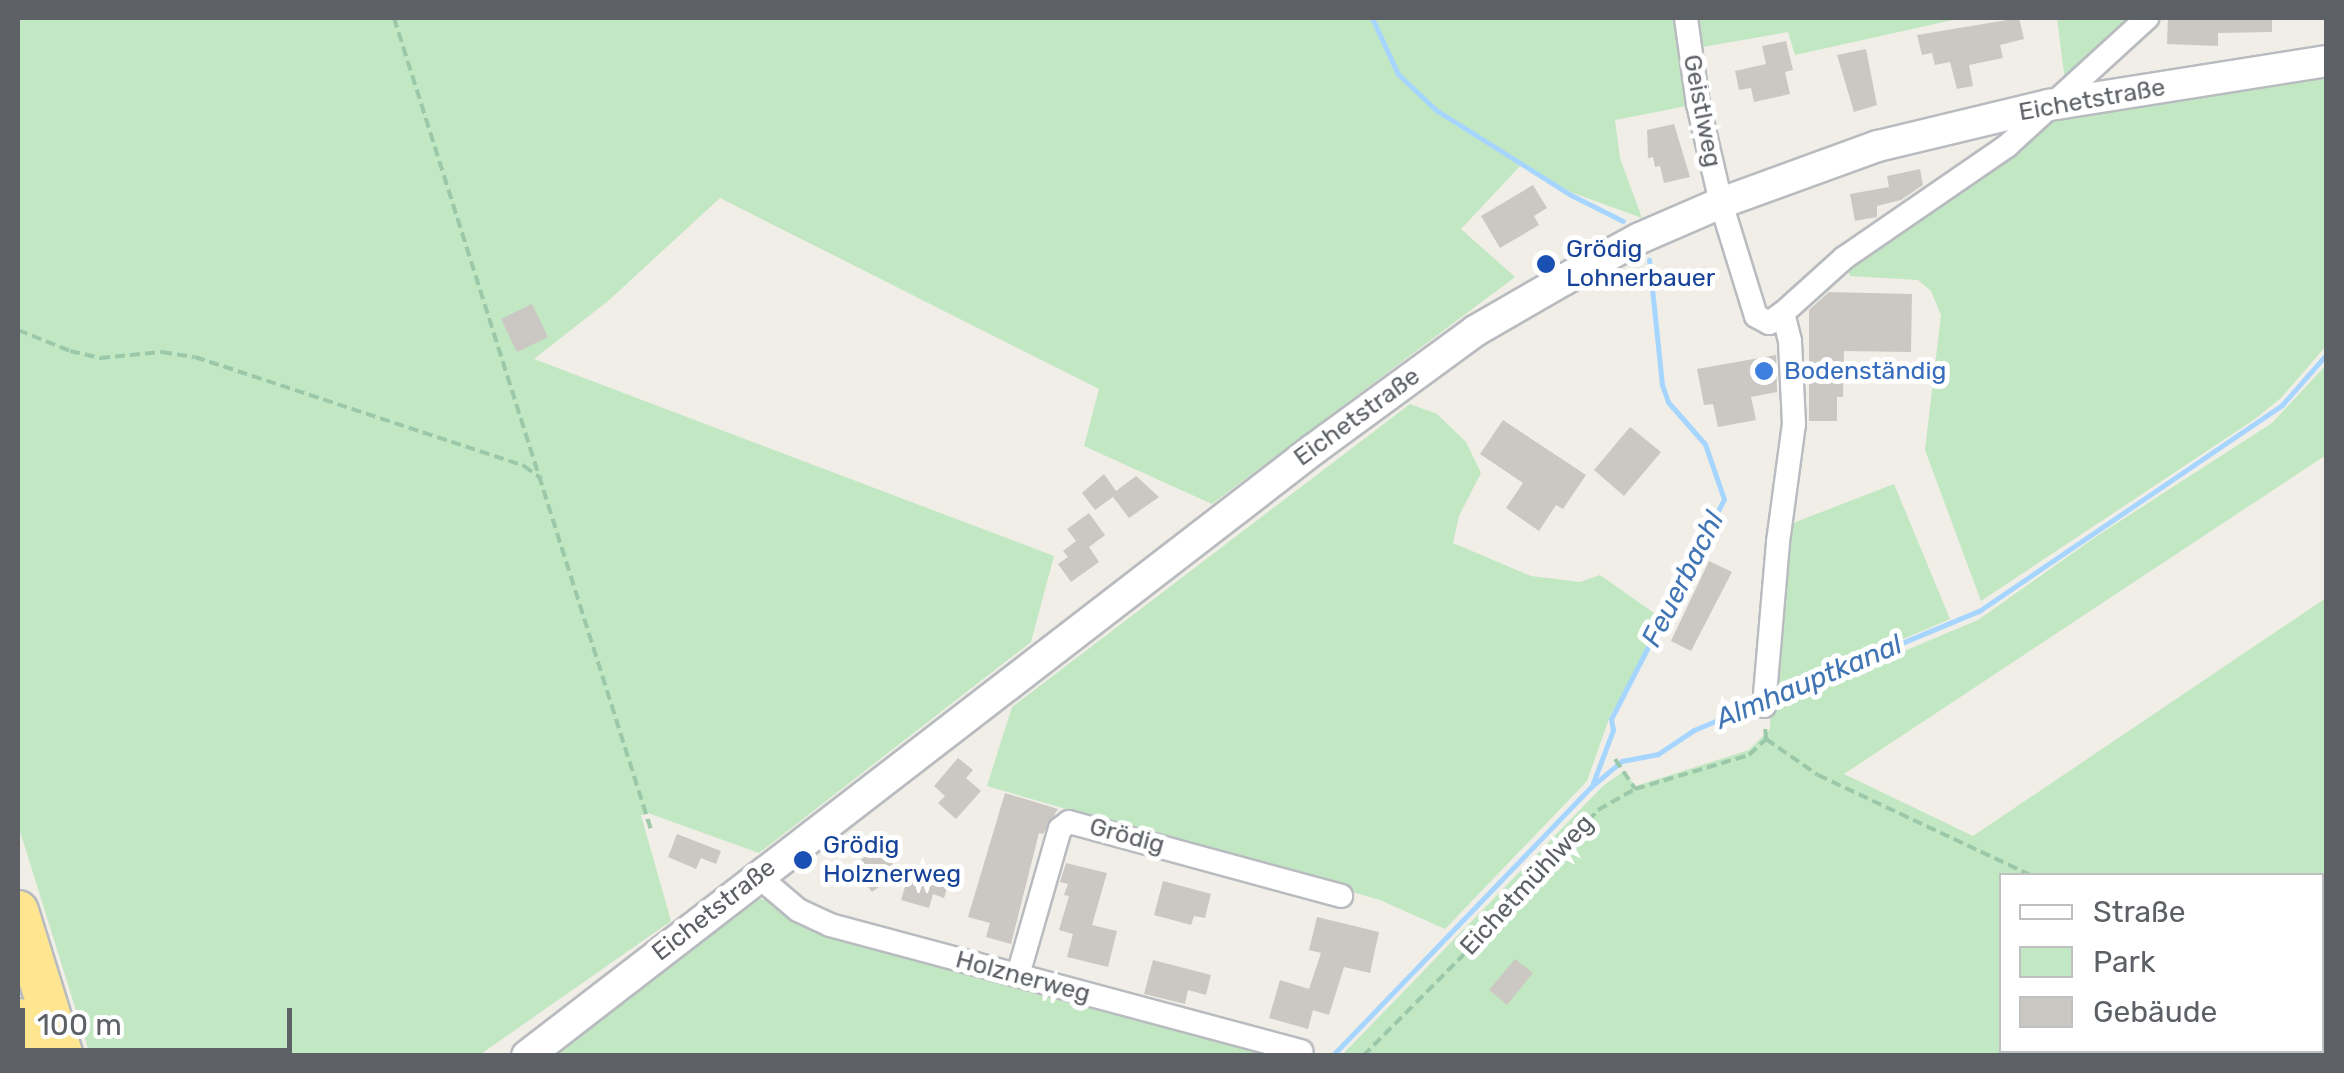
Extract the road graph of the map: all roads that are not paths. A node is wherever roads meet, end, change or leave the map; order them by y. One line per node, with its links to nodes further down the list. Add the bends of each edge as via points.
1 (1686, 18): 5 (street, Geistlweg)
2 (2147, 18): 4 (street)
3 (2326, 61): 4 (main road, Eichetstraße)
4 (2049, 106): 5 (main road, Eichetstraße, via 1878,146); 6 (street, via 2007,146 1844,258)
5 (1721, 204): 6 (street, via 1756,316 1769,323); 8 (main road, Eichetstraße, via 1640,238 1475,331)
6 (1783, 313): 7 (street, via 1794,424)
7 (1764, 698)
8 (758, 876): 11 (street, Holznerweg, via 798,910 830,926); 16 (main road, Eichetstraße)
9 (1341, 896): 11 (street, Grödig, via 1068,822 1060,828)
10 (18, 911): 15 (highway)
11 (1018, 975): 13 (street, Holznerweg)
12 (18, 1020): 14 (highway)
13 (1301, 1051)
14 (29, 1056)
15 (63, 1056)
16 (527, 1056)

